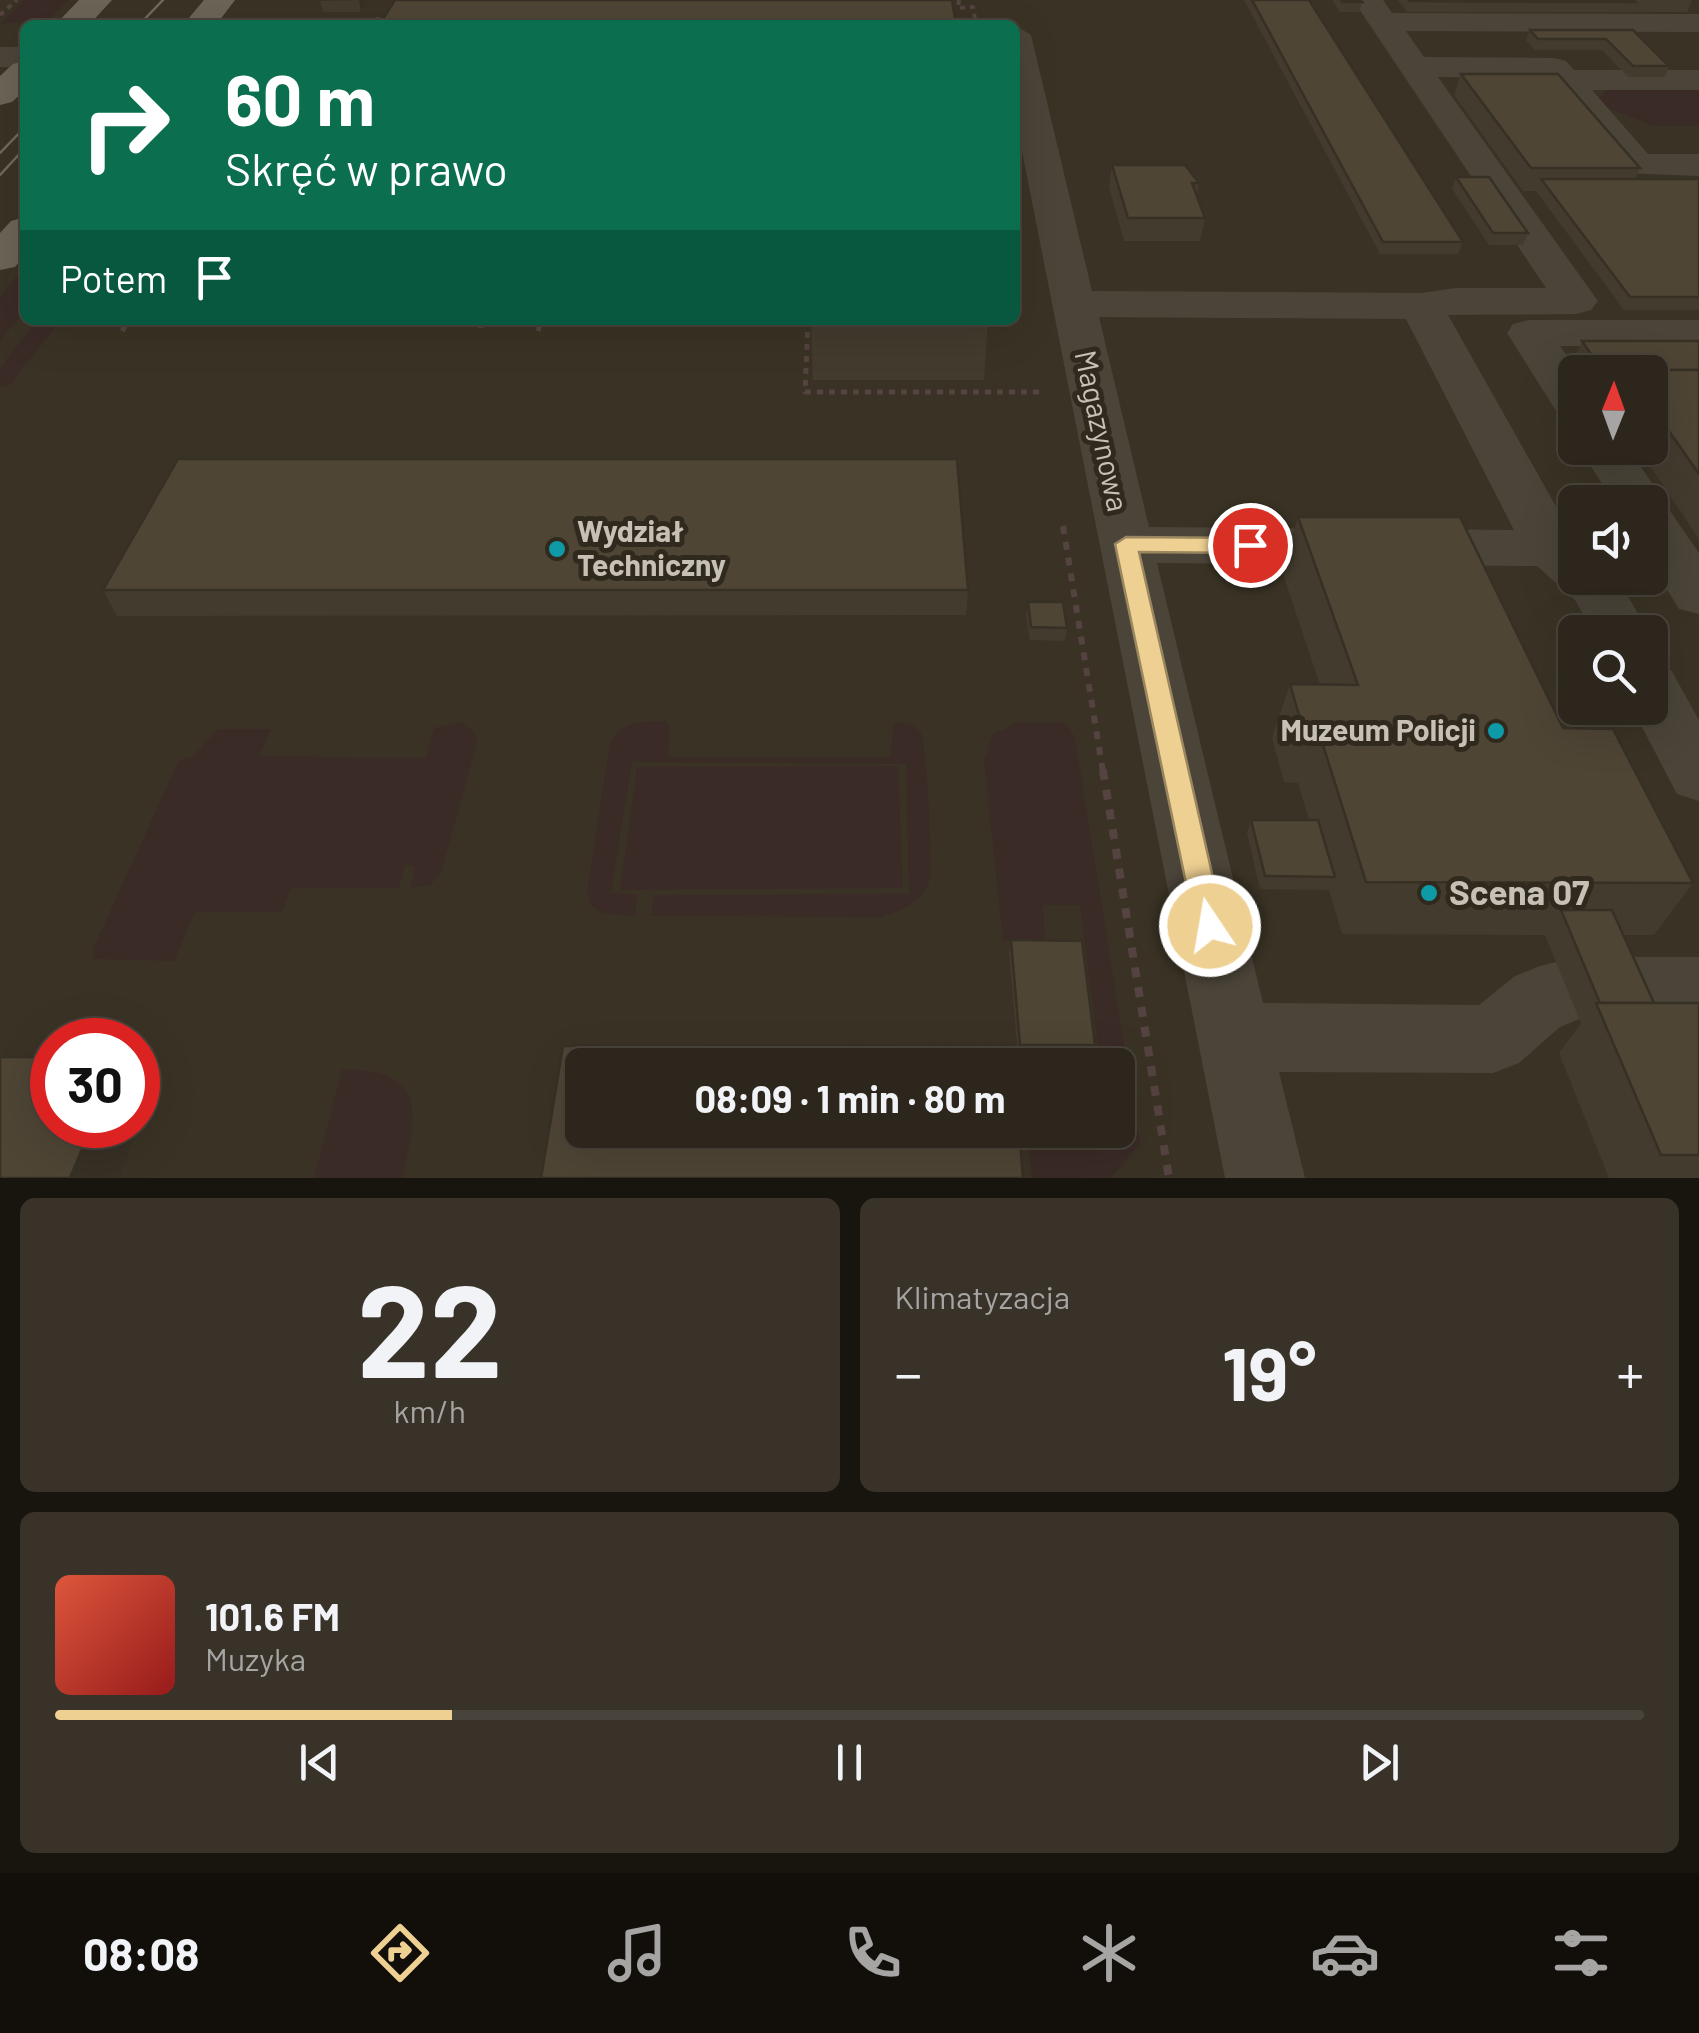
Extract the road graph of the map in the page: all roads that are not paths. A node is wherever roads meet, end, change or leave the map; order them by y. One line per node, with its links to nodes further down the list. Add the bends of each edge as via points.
1 (97, 0): 4 (main road)
2 (220, 0): 5 (main road)
3 (1376, 11): 6 (street); 8 (street)
4 (76, 20)
5 (203, 20)
6 (1699, 23)
7 (1020, 58): 16 (street, Magazynowa)
8 (1415, 68): 10 (street, via 1554,68); 19 (street)
9 (20, 76): 12 (main road)
10 (1564, 80): 11 (street); 13 (street, via 1638,165)
11 (1699, 80)
12 (0, 95)
13 (1699, 165)
14 (20, 235): 15 (main road)
15 (0, 258)
16 (1074, 304): 17 (street); 22 (street, Magazynowa)
17 (1421, 306): 18 (street); 23 (street)
18 (1519, 317): 19 (street); 21 (street)
19 (1587, 317): 20 (street)
20 (1699, 333)
21 (1558, 378)
22 (1126, 544): 25 (street); 30 (street, Magazynowa)
23 (1558, 544)
24 (1668, 548): 26 (street)
25 (1558, 564)
26 (1699, 595)
27 (1668, 719): 28 (street)
28 (1699, 776)
29 (1699, 989): 30 (street, via 1594,991 1540,1000 1493,1039)
30 (1234, 1038): 31 (street, Magazynowa)
31 (1264, 1178)

